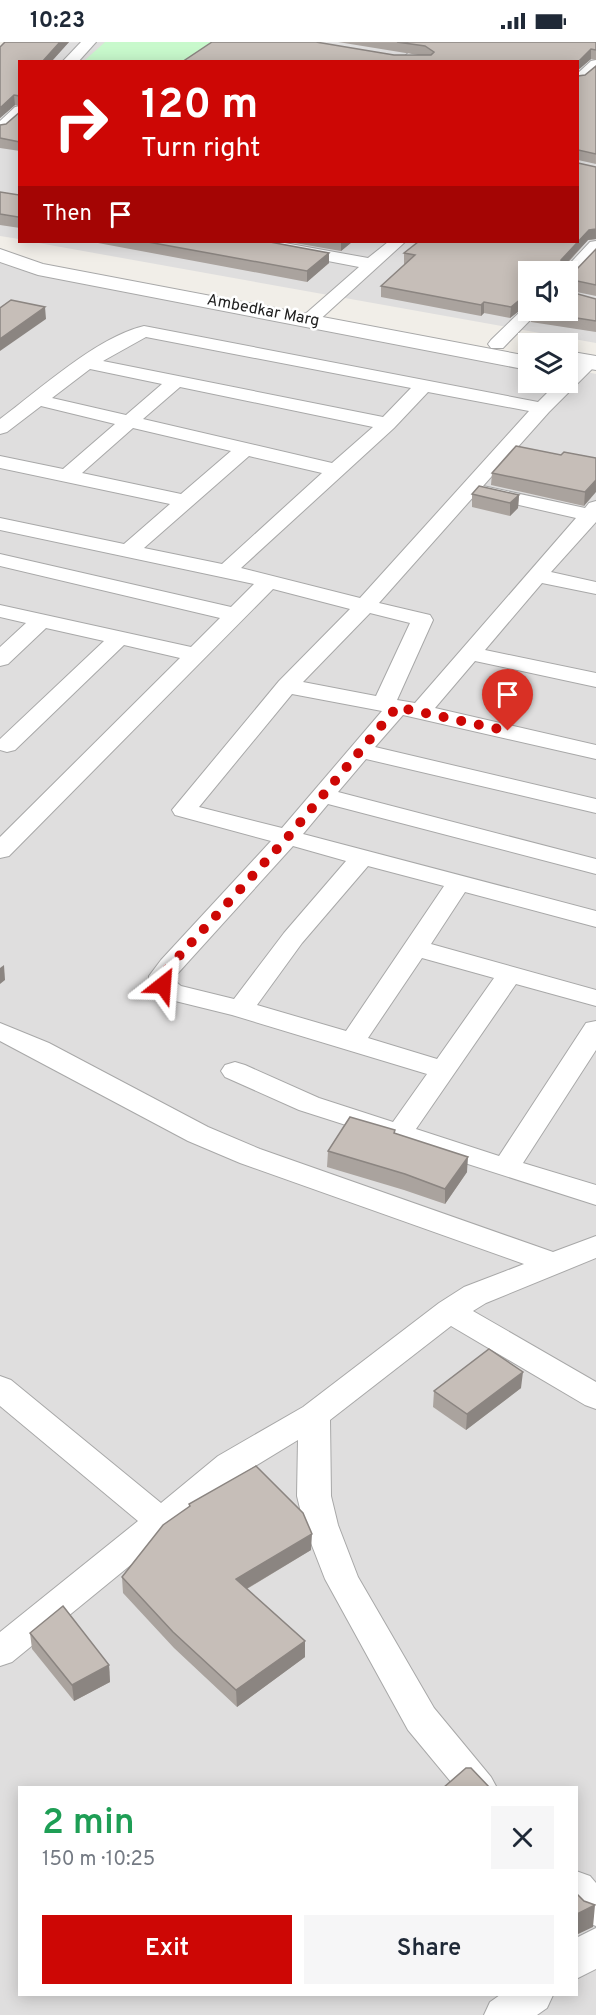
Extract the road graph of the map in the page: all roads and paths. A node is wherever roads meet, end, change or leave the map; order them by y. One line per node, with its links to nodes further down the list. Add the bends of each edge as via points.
1 (89, 42): 4 (street)
2 (430, 42): 3 (street)
3 (403, 59)
4 (71, 60)
5 (596, 64): 6 (street)
6 (579, 79)
7 (260, 243): 11 (street)
8 (396, 243): 11 (street)
9 (596, 246): 12 (street)
10 (0, 255): 13 (street, Ambedkar Marg, via 38,269)
11 (371, 264): 13 (street)
12 (578, 265)
13 (314, 315): 15 (street, Ambedkar Marg); 17 (street, Ambedkar Marg)
14 (521, 321): 15 (street)
15 (497, 344): 16 (street, Ambedkar Marg)
16 (518, 348)
17 (518, 361)
18 (87, 363): 20 (street); 21 (street, via 136,333 154,331); 22 (street)
19 (582, 367): 23 (street)
20 (177, 380): 24 (street); 25 (street)
21 (425, 384): 23 (street); 25 (street)
22 (38, 400): 24 (street); 26 (street)
23 (542, 408): 31 (street)
24 (130, 422): 27 (street); 30 (street)
25 (387, 424): 29 (street)
26 (0, 428)
27 (245, 450): 29 (street); 32 (street)
28 (0, 462): 30 (street)
29 (335, 470): 38 (street)
30 (67, 476): 32 (street)
31 (469, 489): 33 (street); 42 (street)
32 (186, 501): 36 (street)
33 (594, 512): 39 (street)
34 (0, 524): 35 (street)
35 (41, 534): 36 (street); 37 (street)
36 (129, 550): 38 (street)
37 (4, 565): 44 (street)
38 (226, 571): 40 (street)
39 (537, 576): 41 (street); 47 (street)
40 (268, 582): 42 (street); 44 (street)
41 (596, 588)
42 (364, 607): 51 (street); 52 (street, via 422,620)
43 (0, 611): 45 (street)
44 (237, 615): 48 (street)
45 (42, 621): 46 (street); 49 (street)
46 (118, 638): 48 (street); 53 (street)
47 (468, 653): 50 (street); 52 (street)
48 (197, 655): 59 (street)
49 (0, 659)
50 (596, 680)
51 (287, 686): 52 (street); 58 (street, via 184,810)
52 (400, 707): 54 (street); 55 (street)
53 (7, 745)
54 (361, 751): 56 (street); 57 (street)
55 (596, 752)
56 (324, 796): 58 (street); 61 (street)
57 (596, 806)
58 (287, 838): 60 (street); 67 (street, via 162,976 163,985 172,992)
59 (0, 851)
60 (362, 858): 62 (street); 67 (street, via 293,938)
61 (596, 867)
62 (459, 883): 63 (street); 64 (street)
63 (596, 918)
64 (415, 948): 65 (street); 70 (street)
65 (510, 974): 66 (street); 71 (street)
66 (596, 998)
67 (241, 1009): 70 (street)
68 (596, 1029): 74 (street)
69 (0, 1031): 77 (street, via 198,1134 250,1156)
70 (352, 1042): 71 (street)
71 (445, 1070): 73 (street)
72 (236, 1071): 73 (street, via 309,1104)
73 (400, 1132): 74 (street)
74 (506, 1168): 75 (street)
75 (596, 1195)
76 (596, 1246): 77 (street)
77 (553, 1263): 78 (street, via 475,1295)
78 (450, 1311): 80 (street); 81 (street)
79 (0, 1388): 82 (street)
80 (596, 1397)
81 (314, 1415): 82 (street, via 230,1465); 84 (street, via 314,1496 342,1579 421,1719)
82 (161, 1522): 83 (street)
83 (0, 1652)
84 (476, 1786)
85 (578, 1890): 86 (street)
86 (596, 1909)
87 (596, 1945): 88 (street)
88 (578, 1959)
89 (532, 1996): 90 (street)
90 (504, 2015)

